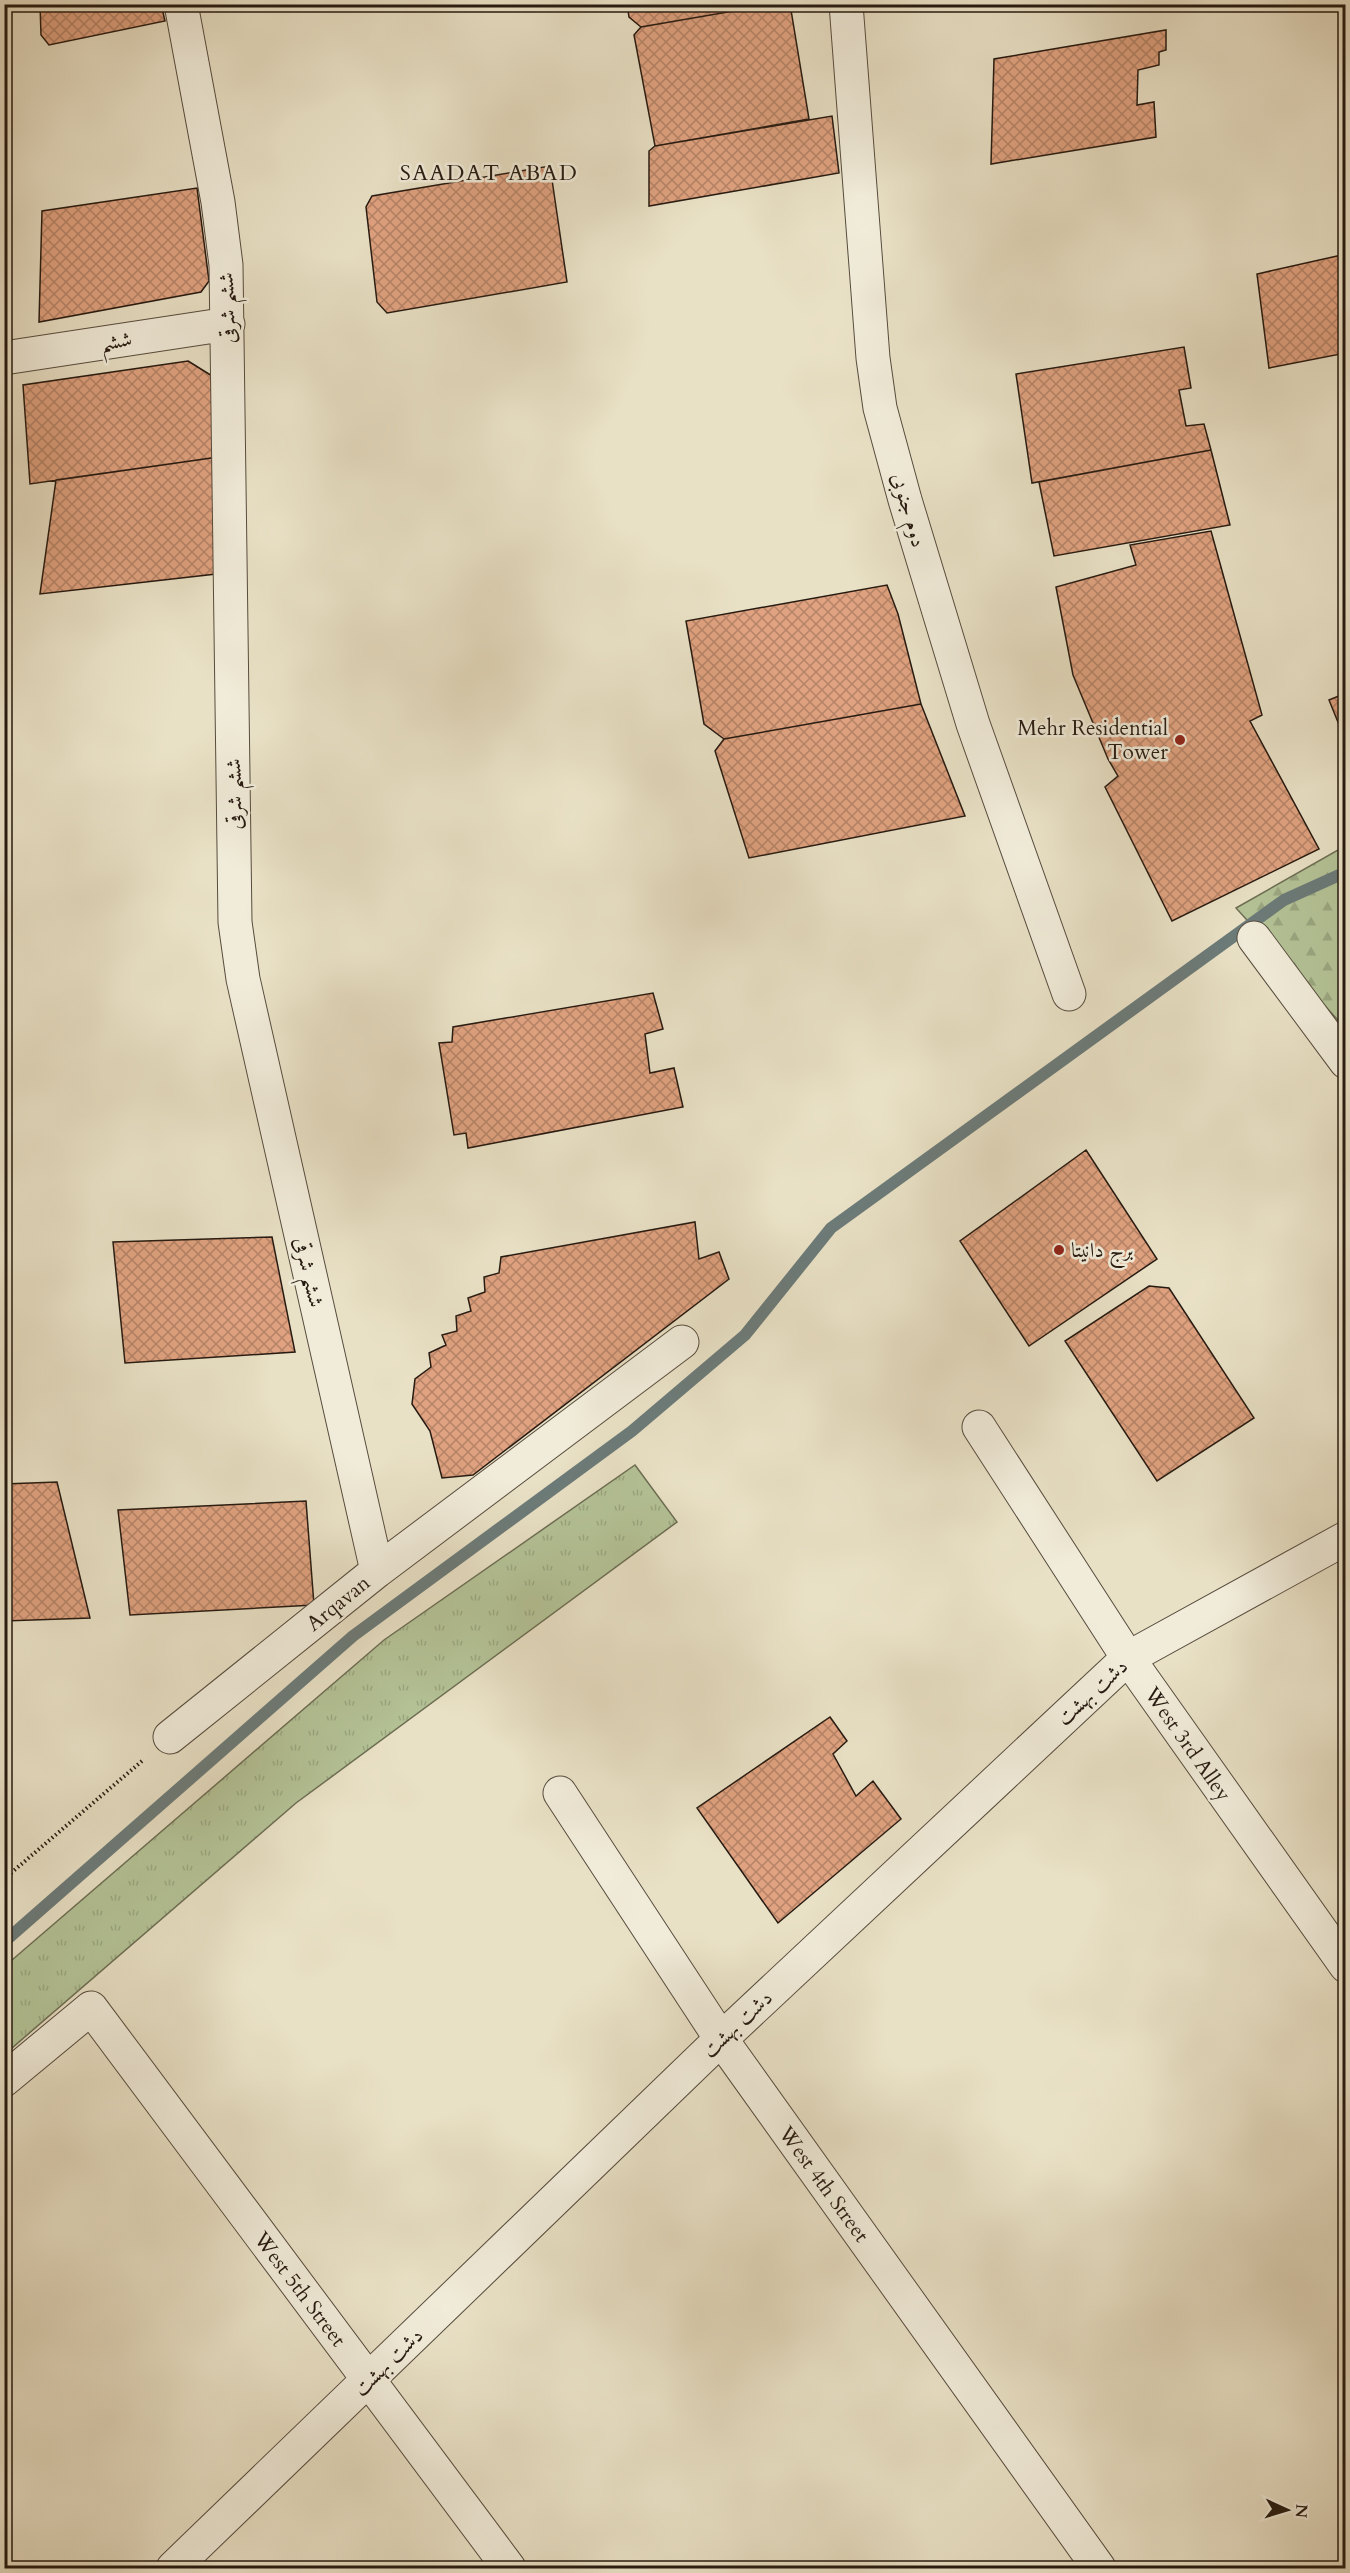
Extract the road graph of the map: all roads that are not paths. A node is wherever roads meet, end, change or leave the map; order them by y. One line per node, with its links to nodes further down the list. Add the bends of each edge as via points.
1 (182, 4): 3 (street, ششم شرقی, via 218,202)
2 (846, 4): 6 (street, دوم جنوبی, via 880,408 973,724)
3 (228, 324): 4 (street, ششم); 11 (street, ششم شرقی, via 235,922 243,979)
4 (4, 358)
5 (1254, 938): 7 (street)
6 (1069, 994)
7 (1346, 1062)
8 (682, 1342): 11 (street, Arqavan)
9 (979, 1427): 12 (street, West 3rd Alley)
10 (1346, 1538): 12 (street, دشت بهشت)
11 (377, 1572): 13 (street, Arqavan)
12 (1128, 1658): 15 (street, West 3rd Alley); 16 (street, دشت بهشت)
13 (170, 1737)
14 (560, 1793): 16 (street, West 4th Street)
15 (1346, 1966)
16 (721, 2039): 18 (street, دشت بهشت); 21 (street, West 4th Street)
17 (4, 2079): 18 (street, West 5th Street, via 91,2008)
18 (368, 2381): 19 (street, دشت بهشت); 20 (street, West 5th Street)
19 (173, 2568)
20 (509, 2568)
21 (1099, 2568)

